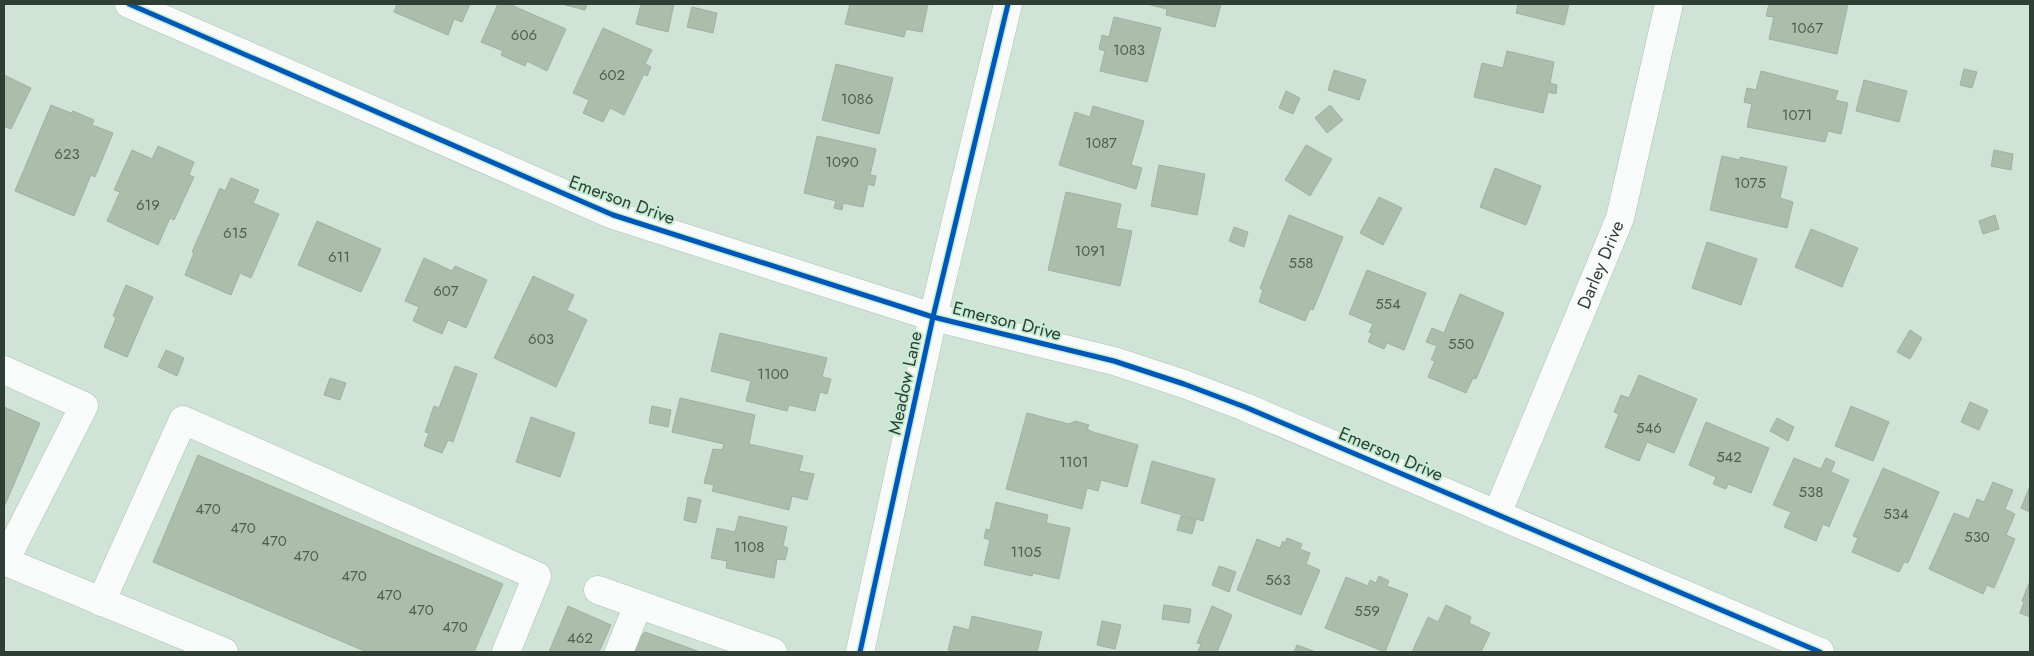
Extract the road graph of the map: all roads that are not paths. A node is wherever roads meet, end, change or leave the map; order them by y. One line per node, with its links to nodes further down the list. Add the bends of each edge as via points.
1 (129, 4): 4 (street, Emerson Drive, via 613,215)
2 (1008, 4): 4 (street, Meadow Lane)
3 (1669, 4): 6 (street, Darley Drive, via 1620,218)
4 (933, 318): 6 (street, Emerson Drive, via 1114,361 1184,384 1254,410); 15 (street, Meadow Lane)
5 (4, 370): 7 (street, via 84,406)
6 (1497, 514): 16 (street, Emerson Drive)
7 (4, 561): 9 (street)
8 (598, 590): 10 (street)
9 (101, 602): 11 (street); 12 (street, via 183,420 537,576)
10 (638, 605): 13 (street); 14 (street)
11 (224, 652)
12 (506, 652)
13 (619, 652)
14 (773, 652)
15 (860, 652)
16 (1820, 652)

